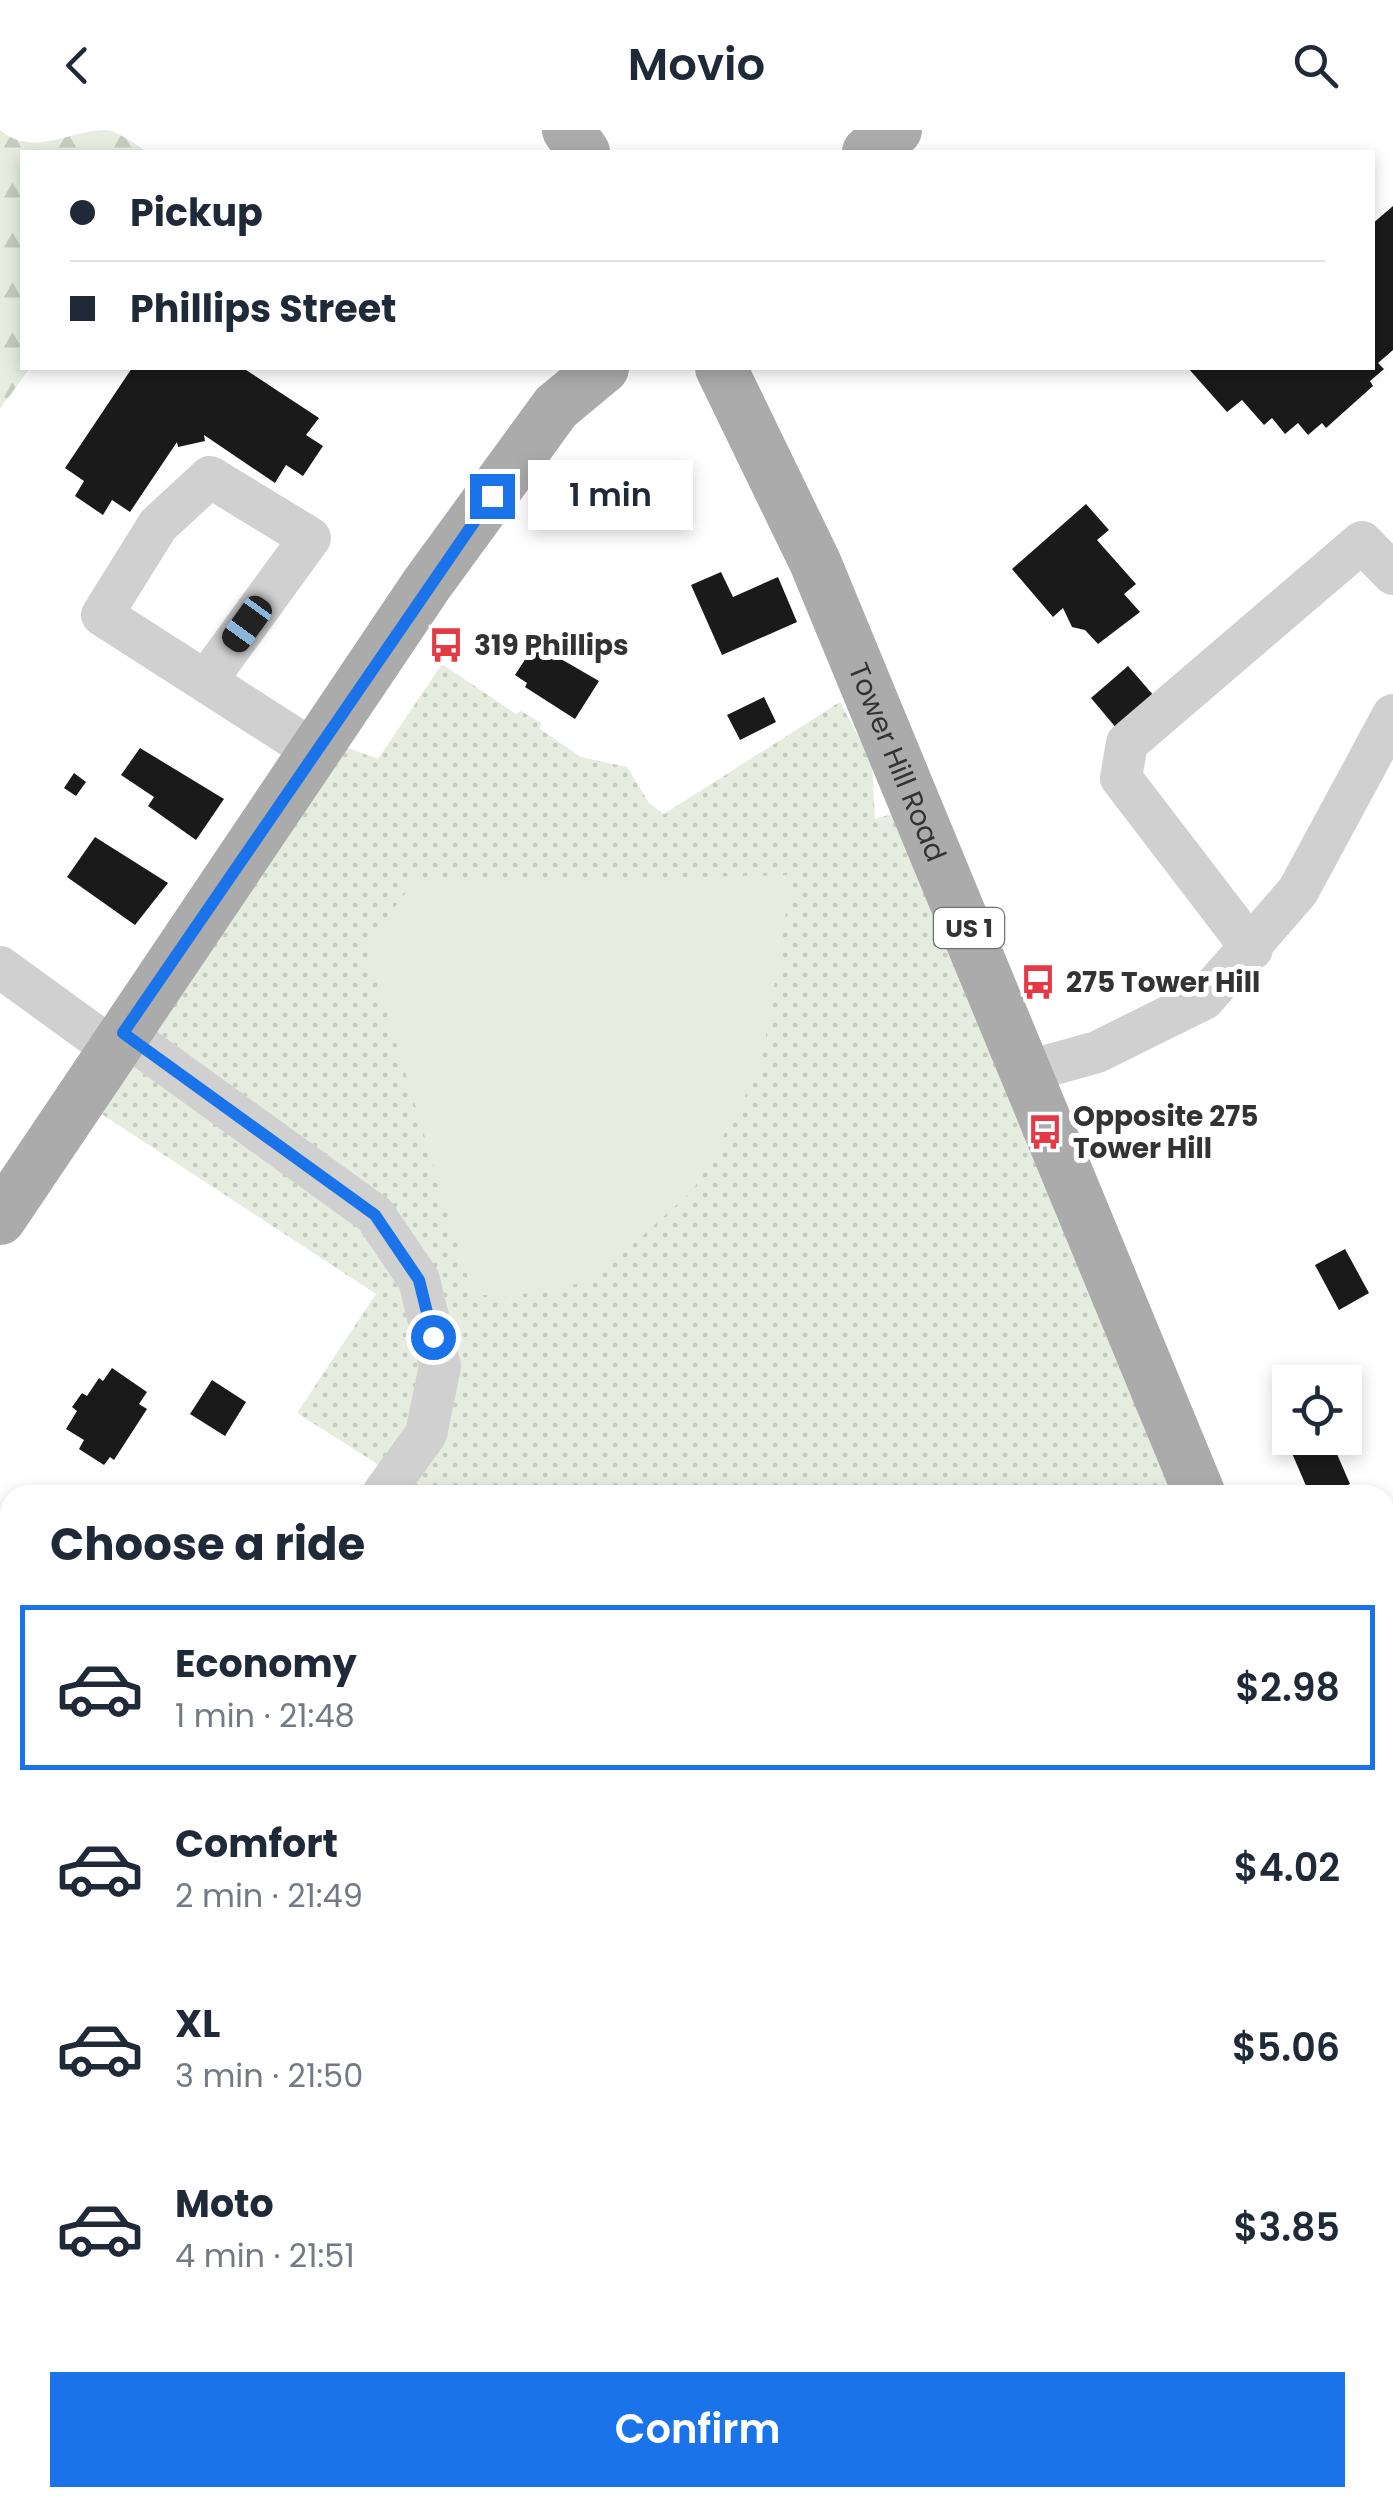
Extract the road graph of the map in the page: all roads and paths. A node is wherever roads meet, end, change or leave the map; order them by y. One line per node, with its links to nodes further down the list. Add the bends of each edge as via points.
1 (896, 130): 2 (main road)
2 (871, 150)
3 (601, 370): 8 (main road, via 556,407)
4 (723, 370): 12 (main road, Tower Hill Road / US 1, via 815,562)
5 (1393, 574): 9 (street, via 1362,542 1127,743 1121,778)
6 (206, 681): 6 (street, via 102,615 158,525 210,477 310,538); 8 (street)
7 (1393, 715): 9 (street, via 1298,891)
8 (314, 751): 11 (main road)
9 (1252, 949): 12 (street, via 1204,999 1097,1052)
10 (0, 967): 11 (street)
11 (118, 1041): 13 (main road); 14 (street, via 375,1215 419,1280 440,1366 426,1434)
12 (1029, 1071): 15 (main road, Tower Hill Road / US 1)
13 (9, 1187)
14 (389, 1485)
15 (1196, 1485)

